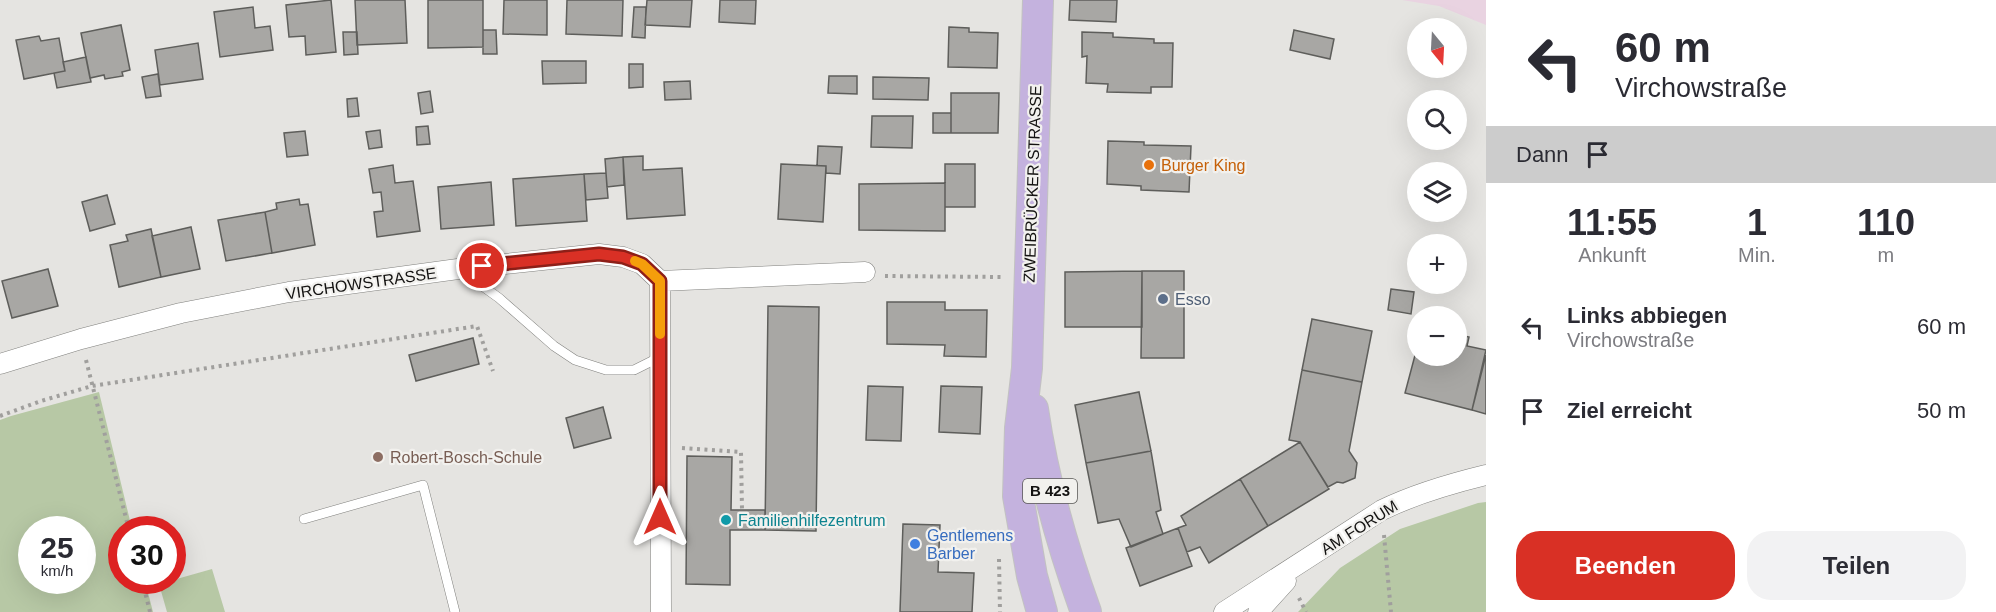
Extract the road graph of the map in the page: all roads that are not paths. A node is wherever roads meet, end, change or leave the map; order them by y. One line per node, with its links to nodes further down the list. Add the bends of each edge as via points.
1 (1038, 0): 7 (main road, ZWEIBRÜCKER STRASSE / B 423)
2 (458, 269): 4 (street, VIRCHOWSTRASSE, via 599,254 642,264); 5 (lane, via 575,360 606,370 634,370); 6 (street, VIRCHOWSTRASSE, via 289,292 192,310)
3 (864, 273): 4 (street)
4 (660, 281): 5 (street)
5 (660, 357): 12 (street)
6 (0, 364)
7 (1027, 368): 13 (main road, ZWEIBRÜCKER STRASSE / B 423, via 1018,496); 14 (main road, ZWEIBRÜCKER STRASSE / B 423, via 1049,489)
8 (1486, 475): 10 (street, AM FORUM, via 1409,496)
9 (304, 519): 11 (lane, via 423,485)
10 (1302, 563): 15 (street, AM FORUM); 16 (street, AM FORUM)
11 (455, 612)
12 (661, 612)
13 (1042, 612)
14 (1086, 612)
15 (1224, 612)
16 (1258, 612)

